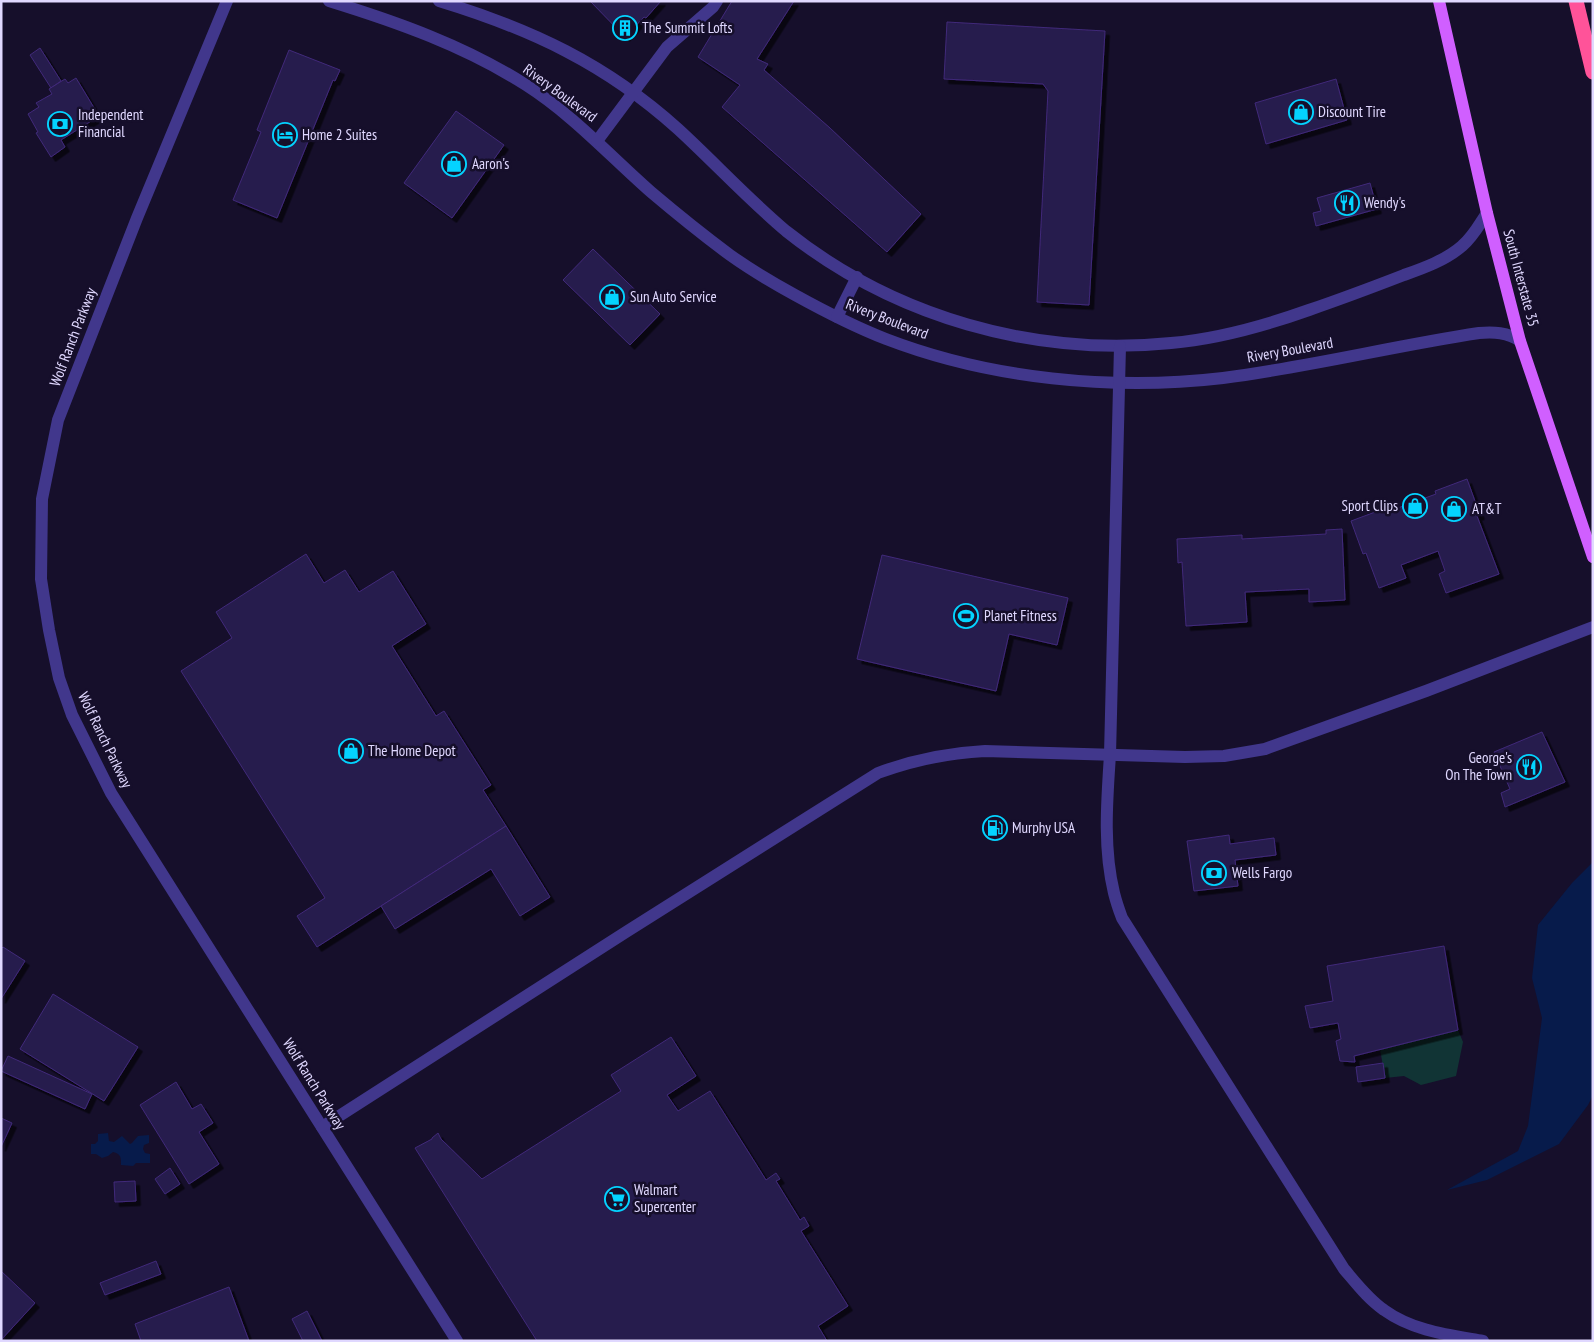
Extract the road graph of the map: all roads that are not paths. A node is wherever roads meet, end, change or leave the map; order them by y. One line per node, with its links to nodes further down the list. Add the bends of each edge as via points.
1 (227, 1): 19 (street, Wolf Ranch Parkway, via 58,420 42,499 41,579 49,630 72,715 111,793)
2 (329, 1): 9 (street, Rivery Boulevard, via 424,33 478,57 526,85)
3 (439, 1): 8 (street, Rivery Boulevard, via 545,40)
4 (717, 1): 8 (street, via 667,47)
5 (1439, 1): 10 (main road, South Interstate 35)
6 (1576, 1): 7 (highway)
7 (1593, 72)
8 (634, 93): 9 (street); 11 (street, Rivery Boulevard, via 677,128 786,230)
9 (597, 141): 12 (street, Rivery Boulevard, via 651,191 734,258)
10 (1486, 213): 13 (main road, South Interstate 35); 14 (street, Rivery Boulevard, via 1471,238 1450,256 1371,288 1237,332 1170,344)
11 (857, 277): 12 (street); 14 (street, Rivery Boulevard, via 917,307 991,332 1049,342)
12 (837, 317): 15 (street, Rivery Boulevard, via 887,339 953,360 1014,373)
13 (1520, 341): 15 (street, Rivery Boulevard, via 1513,335 1479,333 1222,378); 16 (main road, South Interstate 35)
14 (1120, 346): 15 (street)
15 (1119, 382): 18 (street)
16 (1593, 557)
17 (1593, 627): 18 (street, via 1265,749 1224,756)
18 (1110, 755): 19 (street, via 959,752 931,756 878,773); 21 (street, via 1106,815 1114,892 1122,918 1286,1178 1344,1269 1384,1310 1408,1324 1430,1331)
19 (322, 1127): 20 (street, Wolf Ranch Parkway)
20 (457, 1341)
21 (1483, 1341)

